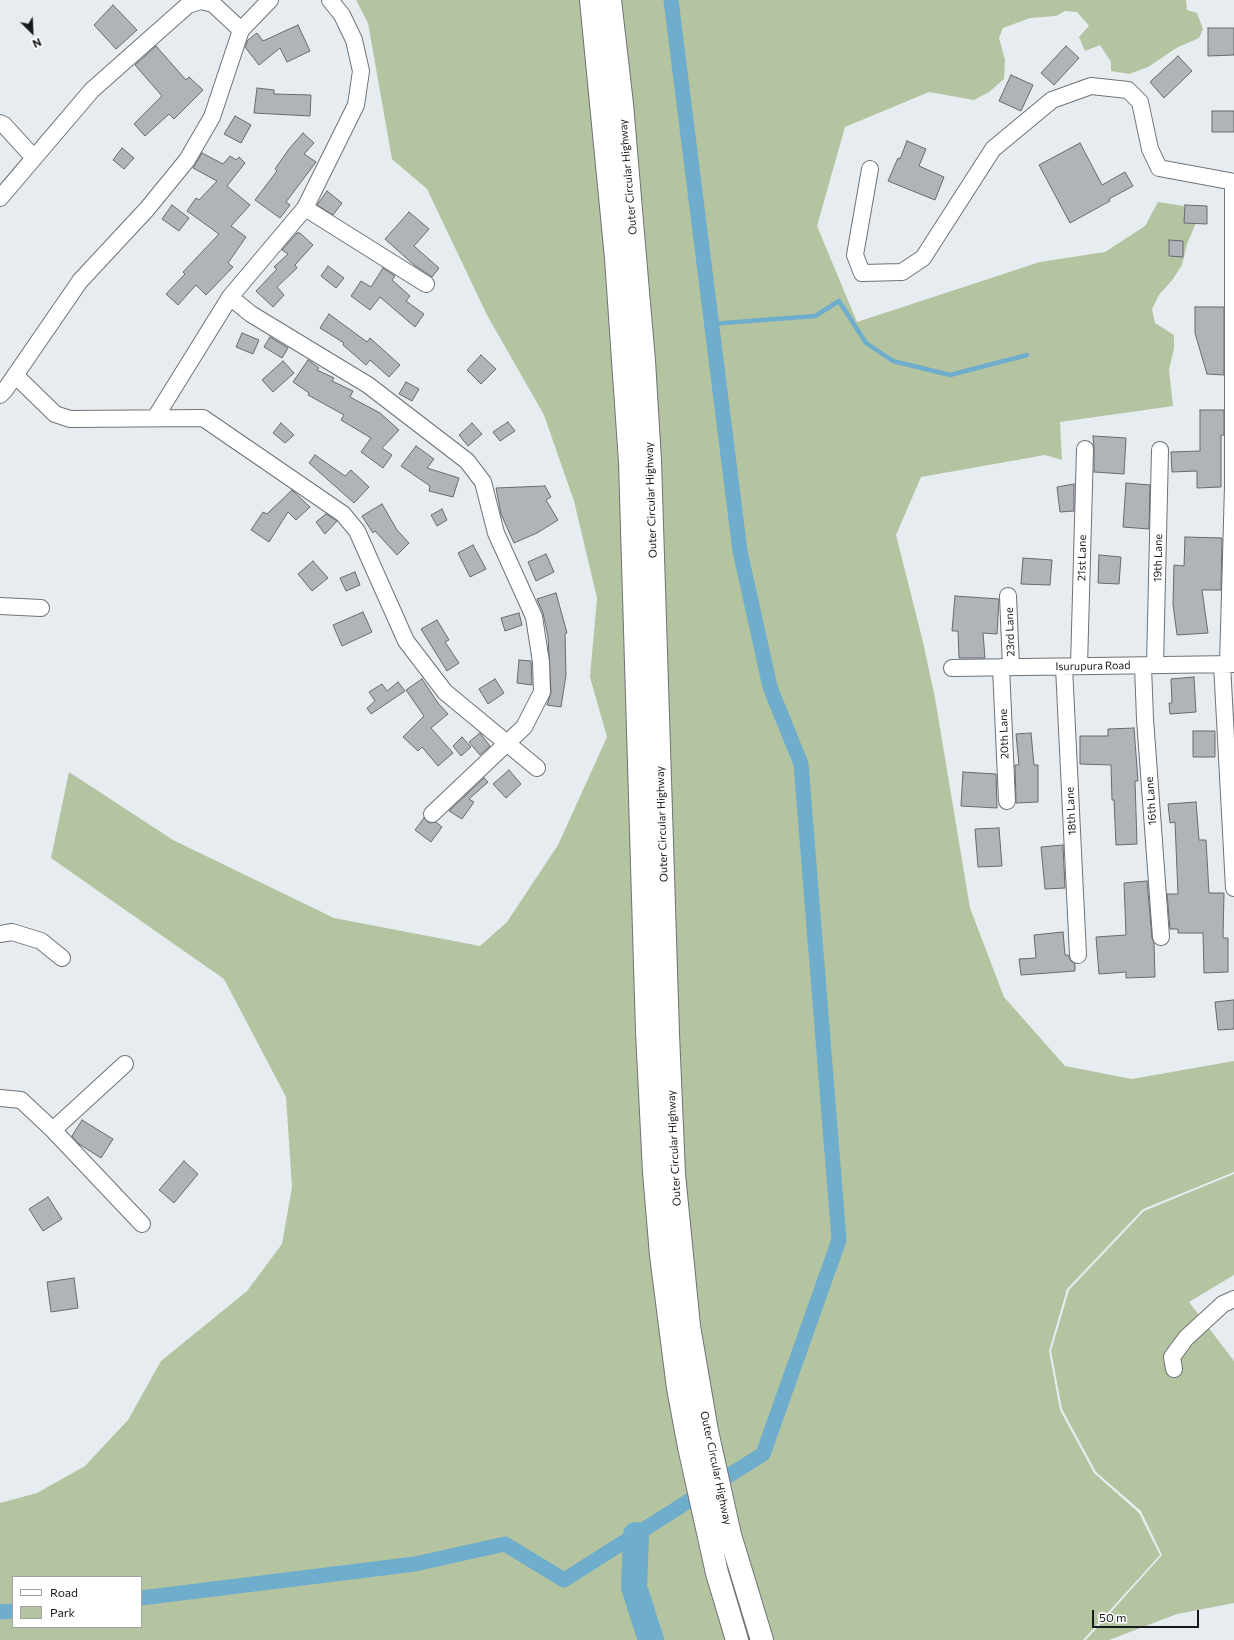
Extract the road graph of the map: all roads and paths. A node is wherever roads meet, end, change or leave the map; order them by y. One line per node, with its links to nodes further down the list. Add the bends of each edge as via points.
1 (270, 0): 5 (street)
2 (330, 0): 11 (street, via 342,15 354,40 361,71 356,105)
3 (591, 0): 42 (highway, Outer Circular Highway, via 616,258 630,462 647,1032 654,1172 666,1299 679,1396 715,1566)
4 (610, 0): 43 (highway, Outer Circular Highway, via 622,104 650,461 674,1174 689,1326 707,1431 730,1535)
5 (241, 30): 7 (street, via 213,4 201,1 188,5 92,90); 14 (street, via 212,117 187,160 147,209 80,280)
6 (0, 123): 7 (street)
7 (34, 158): 10 (street)
8 (870, 170): 9 (street, via 855,255 862,273 902,272 923,258 993,149 1052,100 1091,86 1128,90 1140,102 1150,149 1159,168)
9 (1234, 182): 22 (street, via 1233,486)
10 (0, 198)
11 (306, 208): 12 (street); 13 (street)
12 (426, 284)
13 (230, 297): 16 (street); 27 (street, via 251,314 368,384 467,461 483,482 496,533 534,617 541,662 542,692 524,726)
14 (15, 376): 15 (street); 16 (street, via 54,414 70,419)
15 (0, 395)
16 (155, 418): 27 (street, via 203,418 343,514 357,531 406,641 445,692)
17 (1085, 449): 24 (street, 21st Lane)
18 (1160, 450): 23 (street, 19th Lane)
19 (1008, 596): 25 (street, 23rd Lane)
20 (0, 606): 21 (street)
21 (41, 608)
22 (1228, 664): 23 (street, Isurupura Road); 31 (street)
23 (1149, 665): 24 (street, Isurupura Road); 33 (street, 16th Lane, via 1145,719)
24 (1072, 666): 25 (street, Isurupura Road); 34 (street, 18th Lane)
25 (1006, 667): 26 (street, Isurupura Road); 29 (street, 20th Lane)
26 (952, 668)
27 (505, 743): 28 (street); 30 (street)
28 (537, 768)
29 (1006, 801)
30 (432, 814)
31 (1234, 888)
32 (0, 934): 35 (street, via 12,932 41,941)
33 (1161, 937)
34 (1078, 955)
35 (62, 958)
36 (125, 1064): 38 (street)
37 (0, 1098): 38 (street, via 21,1100)
38 (53, 1130): 39 (street)
39 (142, 1224)
40 (1234, 1299): 41 (street, via 1223,1304 1186,1338 1172,1357)
41 (1174, 1369)
42 (737, 1640)
43 (762, 1640)

